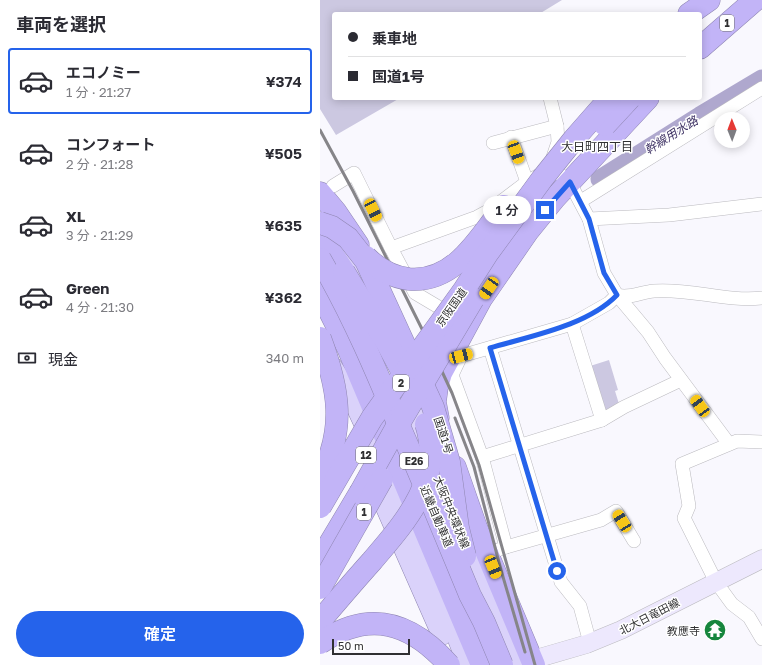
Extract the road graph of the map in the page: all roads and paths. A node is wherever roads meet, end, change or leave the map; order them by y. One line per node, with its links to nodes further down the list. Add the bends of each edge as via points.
1 (709, 0): 5 (highway)
2 (714, 0): 6 (highway, 1)
3 (734, 0): 7 (highway, 1)
4 (755, 0): 8 (highway, 1)
5 (692, 12)
6 (700, 12)
7 (702, 28)
8 (702, 46)
9 (762, 88): 21 (street)
10 (550, 100): 15 (street)
11 (590, 100): 29 (highway, bridge, via 541,158 468,253 446,271 434,276 404,278)
12 (608, 100): 32 (highway, 京阪国道 / 1, bridge, via 542,179 487,254)
13 (628, 100): 32 (highway, 京阪国道 / 1, bridge, via 552,187)
14 (646, 100): 21 (highway, 国道1号)
15 (557, 126): 16 (street); 18 (street, via 558,142)
16 (511, 138): 17 (street); 19 (street)
17 (493, 143)
18 (551, 170): 19 (street); 21 (street, via 556,171)
19 (527, 182): 27 (street, via 504,201 477,217)
20 (326, 189): 27 (street, via 354,173); 29 (highway)
21 (576, 192): 24 (street); 35 (highway, 国道1号, via 554,199 528,231 481,299)
22 (762, 204): 24 (street, via 668,215)
23 (320, 206): 29 (main road, 大阪中央環状線 / 2)
24 (589, 219): 33 (street, via 604,273)
25 (320, 223): 63 (highway, bridge, via 332,227 348,238 366,261 433,407 449,462 458,528 478,592)
26 (320, 235): 61 (highway, bridge, via 387,343 412,390 427,427 430,448 429,472 413,509)
27 (391, 248): 35 (street, via 415,293)
28 (320, 259): 63 (highway, 近畿自動車道 / E26, bridge, via 346,306 388,398 470,595)
29 (360, 260): 30 (main road, 大阪中央環状線 / 2); 72 (main road, via 354,326 362,365)
30 (364, 288): 52 (highway, via 401,359); 67 (main road, 大阪中央環状線 / 2, bridge, via 448,502)
31 (320, 292): 71 (highway, 近畿自動車道 / E26, bridge, via 348,348)
32 (470, 293): 50 (highway, 1, bridge); 51 (highway, 京阪国道 / 1, bridge, via 372,418); 60 (highway, 1, bridge, via 405,436)
33 (617, 295): 34 (street, via 623,297 653,291 695,292 747,300); 36 (street, via 610,303); 42 (street, via 648,332)
34 (762, 298)
35 (468, 324): 52 (highway, 国道1号, via 441,373 435,402 436,415)
36 (572, 324): 39 (street); 44 (street)
37 (320, 338): 49 (highway, bridge, via 332,377 338,414 335,438)
38 (320, 348): 70 (main road, via 354,402 427,560)
39 (490, 348): 47 (street); 48 (street, via 461,356 452,375)
40 (320, 359): 43 (main road)
41 (320, 375): 43 (street)
42 (681, 380): 44 (street); 46 (street)
43 (343, 408): 62 (main road)
44 (602, 420): 47 (street)
45 (762, 442): 46 (street, via 737,441)
46 (729, 444): 59 (street, via 682,464 689,506 684,518)
47 (518, 446): 48 (street); 54 (street)
48 (482, 457): 56 (street)
49 (320, 479)
50 (354, 489): 53 (highway); 58 (highway)
51 (320, 507)
52 (476, 527): 56 (highway, 国道1号)
53 (320, 534)
54 (546, 536): 55 (street, via 601,520 616,511); 56 (street); 66 (street, via 560,582 580,606)
55 (634, 541)
56 (496, 550): 67 (highway, 国道1号)
57 (762, 559): 59 (main road, 北大日竜田線)
58 (320, 560)
59 (716, 582): 64 (street, via 732,604 749,617); 66 (main road, 北大日竜田線)
60 (320, 588)
61 (320, 621)
62 (437, 622): 68 (main road); 69 (main road)
63 (484, 622): 73 (highway, 近畿自動車道 / E26, bridge)
64 (762, 639)
65 (320, 643): 68 (highway, bridge, via 355,625 384,624 416,637 431,647)
66 (590, 643): 67 (main road, 北大日竜田線)
67 (524, 664)
68 (447, 665)
69 (454, 665)
70 (468, 665)
71 (482, 665)
72 (491, 665)
73 (502, 665)

